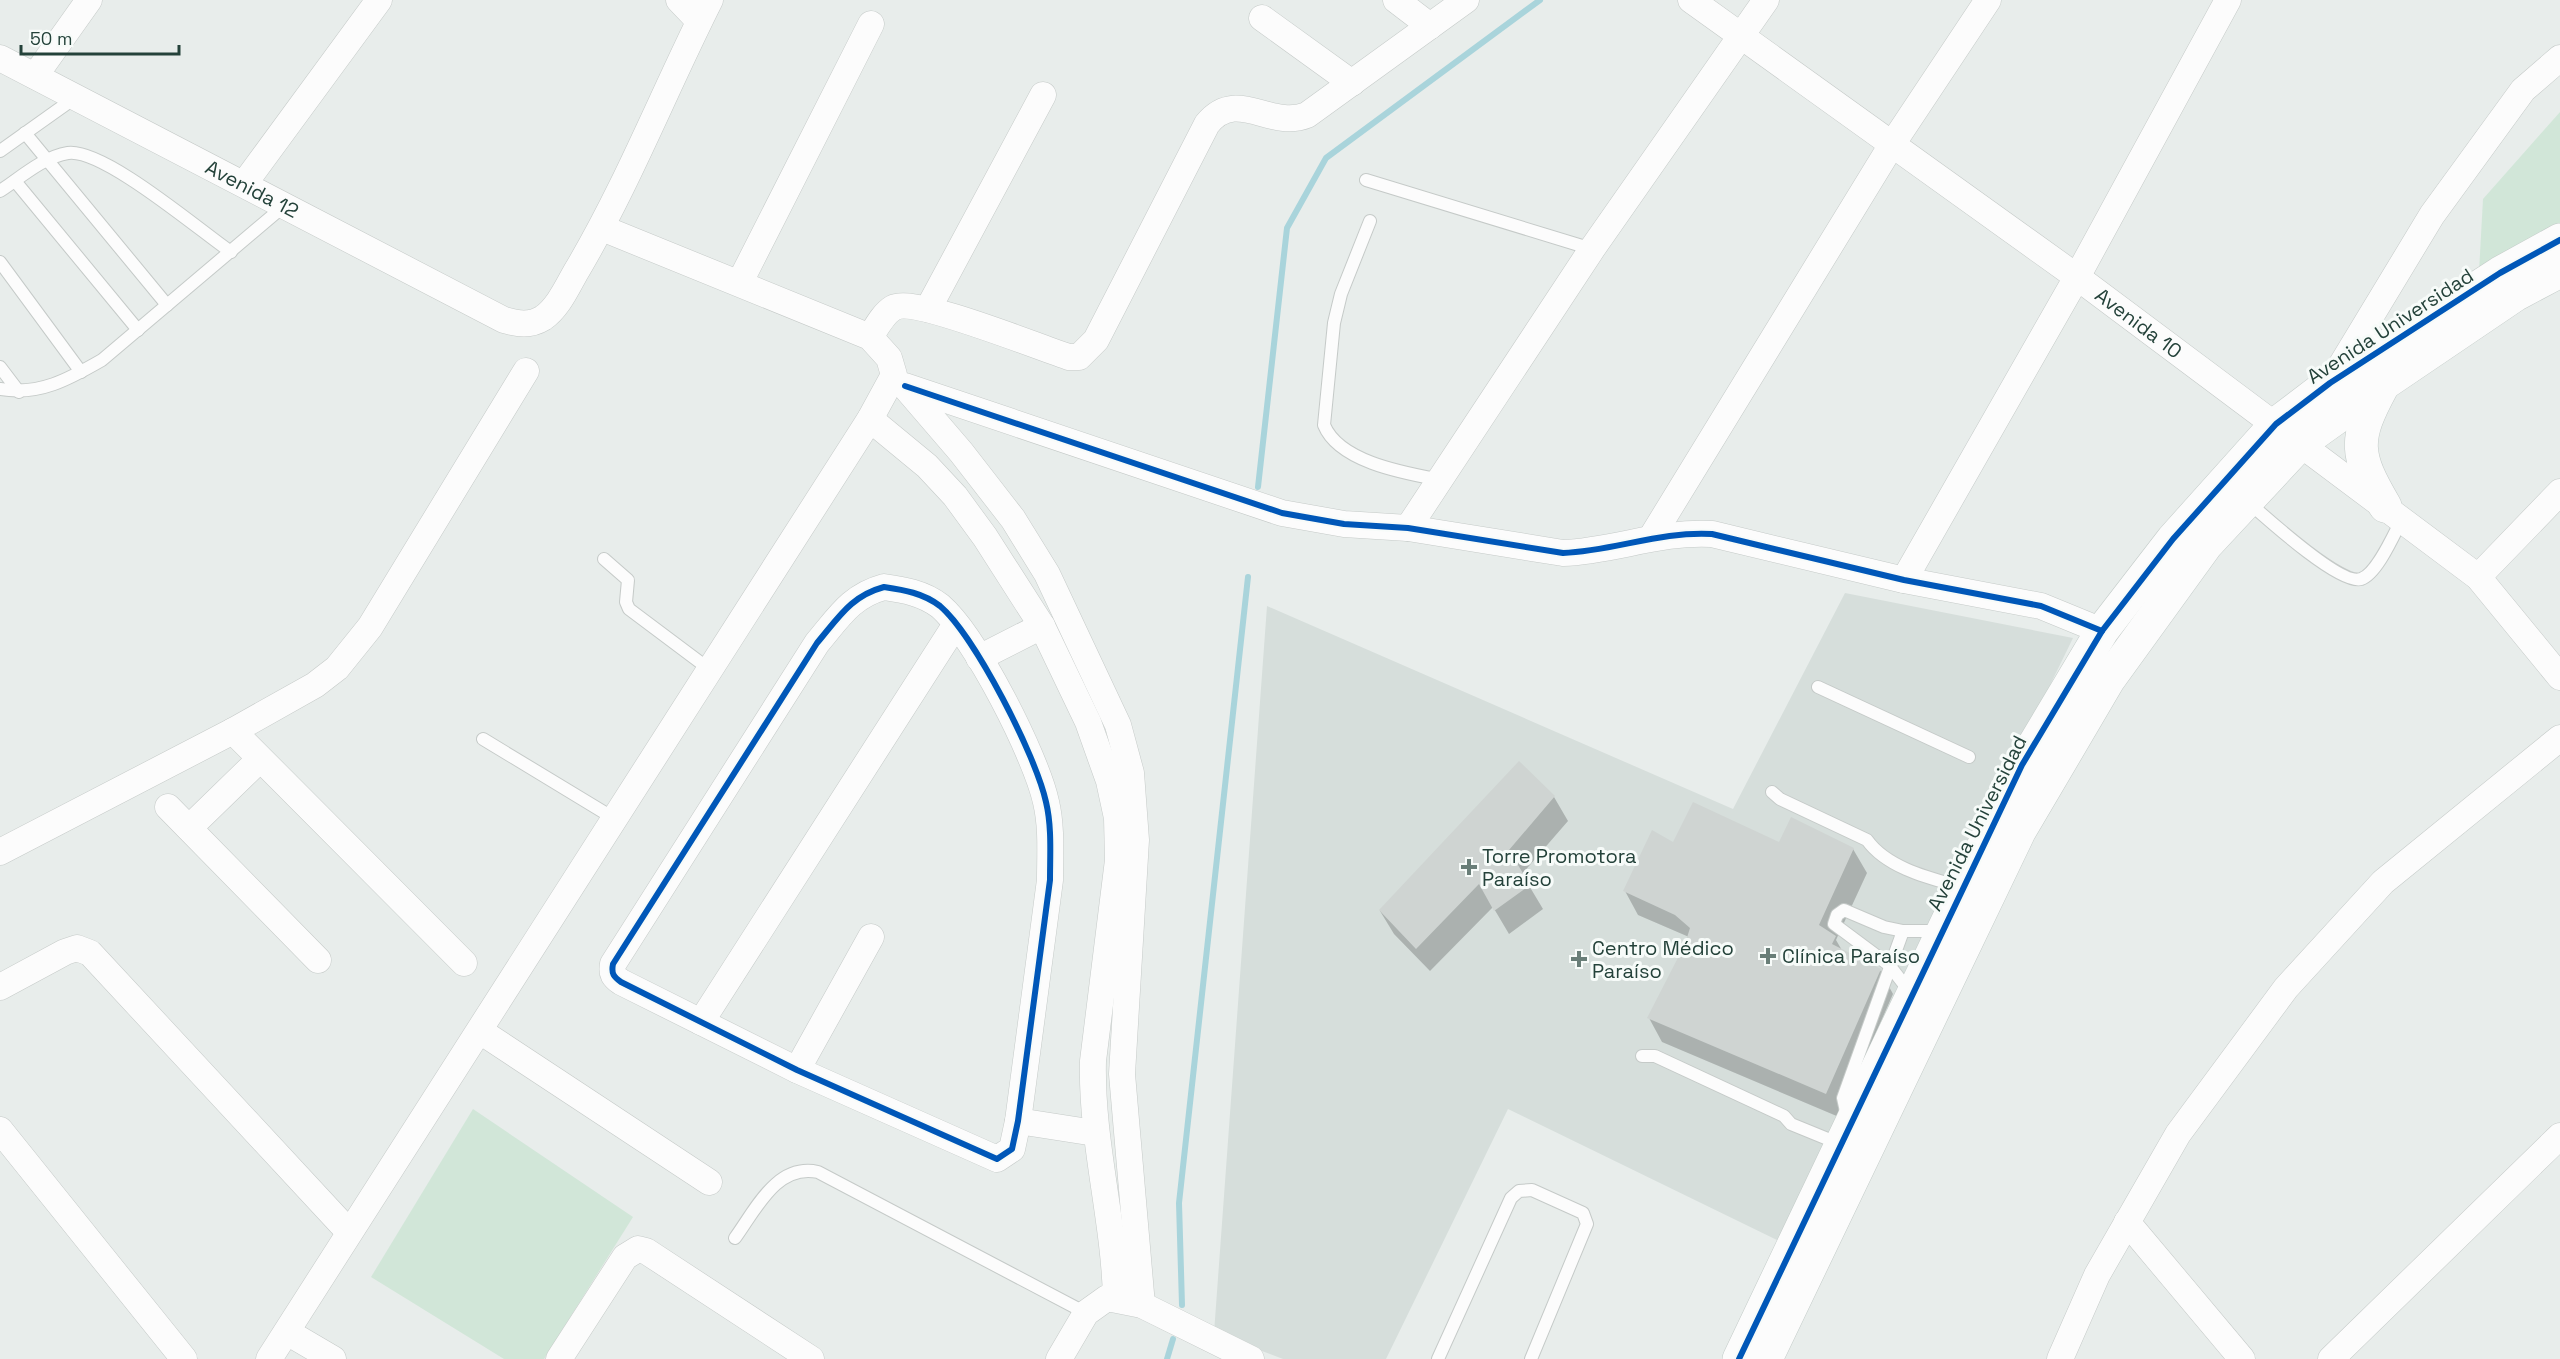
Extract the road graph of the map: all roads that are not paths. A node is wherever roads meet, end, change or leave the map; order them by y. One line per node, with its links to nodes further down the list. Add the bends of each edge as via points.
1 (89, 0): 17 (street)
2 (379, 0): 27 (street)
3 (679, 0): 10 (street)
4 (1396, 0): 13 (street)
5 (1466, 0): 13 (street)
6 (1690, 0): 14 (street, Avenida 10)
7 (1766, 0): 14 (street)
8 (1988, 0): 22 (street)
9 (2228, 0): 37 (street)
10 (705, 10): 31 (street)
11 (1262, 18): 18 (street)
12 (871, 24): 38 (street)
13 (1430, 26): 18 (street)
14 (1742, 37): 22 (street, Avenida 10); 33 (street)
15 (0, 58): 17 (street, Avenida 12)
16 (2560, 58): 48 (street, via 2523,90 2432,214)
17 (35, 76): 20 (street, Avenida 12)
18 (1352, 83): 40 (street, via 1297,120 1234,107 1214,116 1096,340 1079,357 1069,357)
19 (1043, 95): 40 (street)
20 (76, 97): 21 (lane); 27 (street, Avenida 12)
21 (25, 133): 23 (lane); 24 (lane)
22 (1891, 146): 37 (street, Avenida 10); 58 (street)
23 (0, 151)
24 (48, 160): 26 (lane); 34 (lane, via 69,153 89,155 107,164); 39 (lane)
25 (1366, 180): 33 (lane)
26 (15, 181): 28 (lane); 41 (lane)
27 (244, 184): 29 (street, Avenida 12)
28 (0, 191)
29 (284, 206): 31 (street, Avenida 12, via 504,320 520,324 545,317); 34 (lane)
30 (1370, 221): 53 (lane, via 1341,294 1334,323 1324,425 1329,437 1353,456)
31 (602, 228): 38 (street)
32 (2560, 240): 48 (street, Avenida Universidad, via 2500,273)
33 (1592, 249): 53 (street)
34 (231, 252): 39 (lane)
35 (0, 262): 45 (lane)
36 (2560, 271): 47 (street, Avenida Universidad)
37 (2077, 277): 52 (street, Avenida 10); 61 (street)
38 (740, 282): 42 (street)
39 (167, 305): 41 (lane)
40 (928, 309): 42 (street, via 893,308)
41 (138, 330): 45 (lane)
42 (870, 337): 46 (street, via 889,358)
43 (0, 367): 50 (lane)
44 (526, 371): 69 (street, via 351,653 315,685)
45 (81, 372): 50 (lane, via 44,388)
46 (899, 380): 51 (street); 57 (street, via 1282,513 1344,524); 102 (street, via 1013,519 1047,574 1118,725 1131,773 1136,840 1122,1074)
47 (2385, 382): 52 (street, Avenida Universidad); 56 (street, via 2368,412 2360,453 2367,476)
48 (2330, 383): 52 (street, Avenida Universidad)
49 (0, 389): 50 (lane)
50 (19, 392)
51 (870, 418): 63 (street, via 927,466 955,496); 66 (street)
52 (2289, 434): 55 (street, Avenida Universidad); 56 (street, Avenida 10); 64 (street, Avenida Universidad, via 2173,539)
53 (1441, 480): 57 (street)
54 (2560, 492): 60 (street)
55 (2247, 501): 56 (lane, via 2305,551 2351,579 2361,579 2373,570); 115 (street, Avenida Universidad, via 2206,545 2109,679 2019,832)
56 (2394, 512): 60 (street, Avenida 10)
57 (1408, 528): 58 (street, via 1563,553 1612,548)
58 (1651, 538): 61 (street, via 1684,532 1712,534)
59 (604, 559): 66 (lane, via 628,580 629,609)
60 (2478, 577): 67 (street, Avenida 10)
61 (1904, 580): 64 (street, via 2041,606)
62 (956, 624): 65 (street); 88 (street); 88 (street, via 923,595 884,587 864,592 843,611 811,653 613,964 614,977 621,982)
63 (1042, 626): 65 (street); 93 (street, via 1088,722 1109,781 1117,818 1118,860 1093,1061)
64 (2102, 631): 79 (street, Avenida Universidad, via 2022,765)
65 (979, 658): 92 (street, via 1036,770 1047,803 1050,880)
66 (710, 669): 76 (street)
67 (2560, 676)
68 (1818, 687): 72 (lane)
69 (233, 731): 73 (street); 78 (street)
70 (2560, 738): 98 (street, via 2384,882 2286,988 2178,1134)
71 (483, 739): 76 (lane)
72 (1969, 757)
73 (260, 759): 77 (street); 84 (street)
74 (1772, 792): 79 (lane, via 1867,840 1890,861)
75 (168, 807): 77 (street)
76 (615, 819): 89 (street)
77 (189, 828): 83 (street)
78 (0, 852)
79 (1963, 888): 81 (street, Avenida Universidad)
80 (1903, 931): 81 (lane); 85 (lane); 85 (lane, via 1844,910 1837,915 1834,924 1841,932)
81 (1941, 931): 87 (street, Avenida Universidad)
82 (871, 937): 91 (street)
83 (318, 960)
84 (464, 963)
85 (1889, 965): 87 (lane); 94 (lane, via 1844,1098)
86 (0, 987): 99 (street, via 65,952 77,948 90,953)
87 (1911, 994): 94 (street, Avenida Universidad)
88 (701, 1022): 91 (street)
89 (480, 1031): 97 (street); 99 (street)
90 (1642, 1056): 94 (lane, via 1655,1056 1784,1116 1791,1124)
91 (796, 1070): 92 (street, via 998,1159 1012,1149)
92 (1018, 1121): 93 (street)
93 (1095, 1133): 101 (street, via 1114,1242)
94 (1846, 1135): 114 (street, Avenida Universidad)
95 (2560, 1136): 118 (street)
96 (2, 1139): 106 (street)
97 (709, 1182)
98 (2127, 1222): 116 (street, via 2097,1275); 117 (street)
99 (348, 1231): 104 (street)
100 (735, 1238): 103 (lane, via 774,1184 791,1172 818,1172)
101 (1116, 1298): 102 (street); 103 (street, via 1107,1298)
102 (1142, 1305): 111 (street)
103 (1086, 1313): 110 (street)
104 (287, 1332): 107 (street); 108 (street)
105 (803, 1357): 109 (street, via 638,1249 625,1257)
106 (184, 1359)
107 (269, 1359)
108 (333, 1359)
109 (559, 1359)
110 (1059, 1359)
111 (1251, 1359)
112 (1438, 1359): 113 (lane, via 1511,1198 1519,1191 1532,1190 1583,1213 1587,1224)
113 (1531, 1359)
114 (1739, 1359)
115 (1766, 1359)
116 (2060, 1359)
117 (2242, 1359)
118 (2331, 1359)

